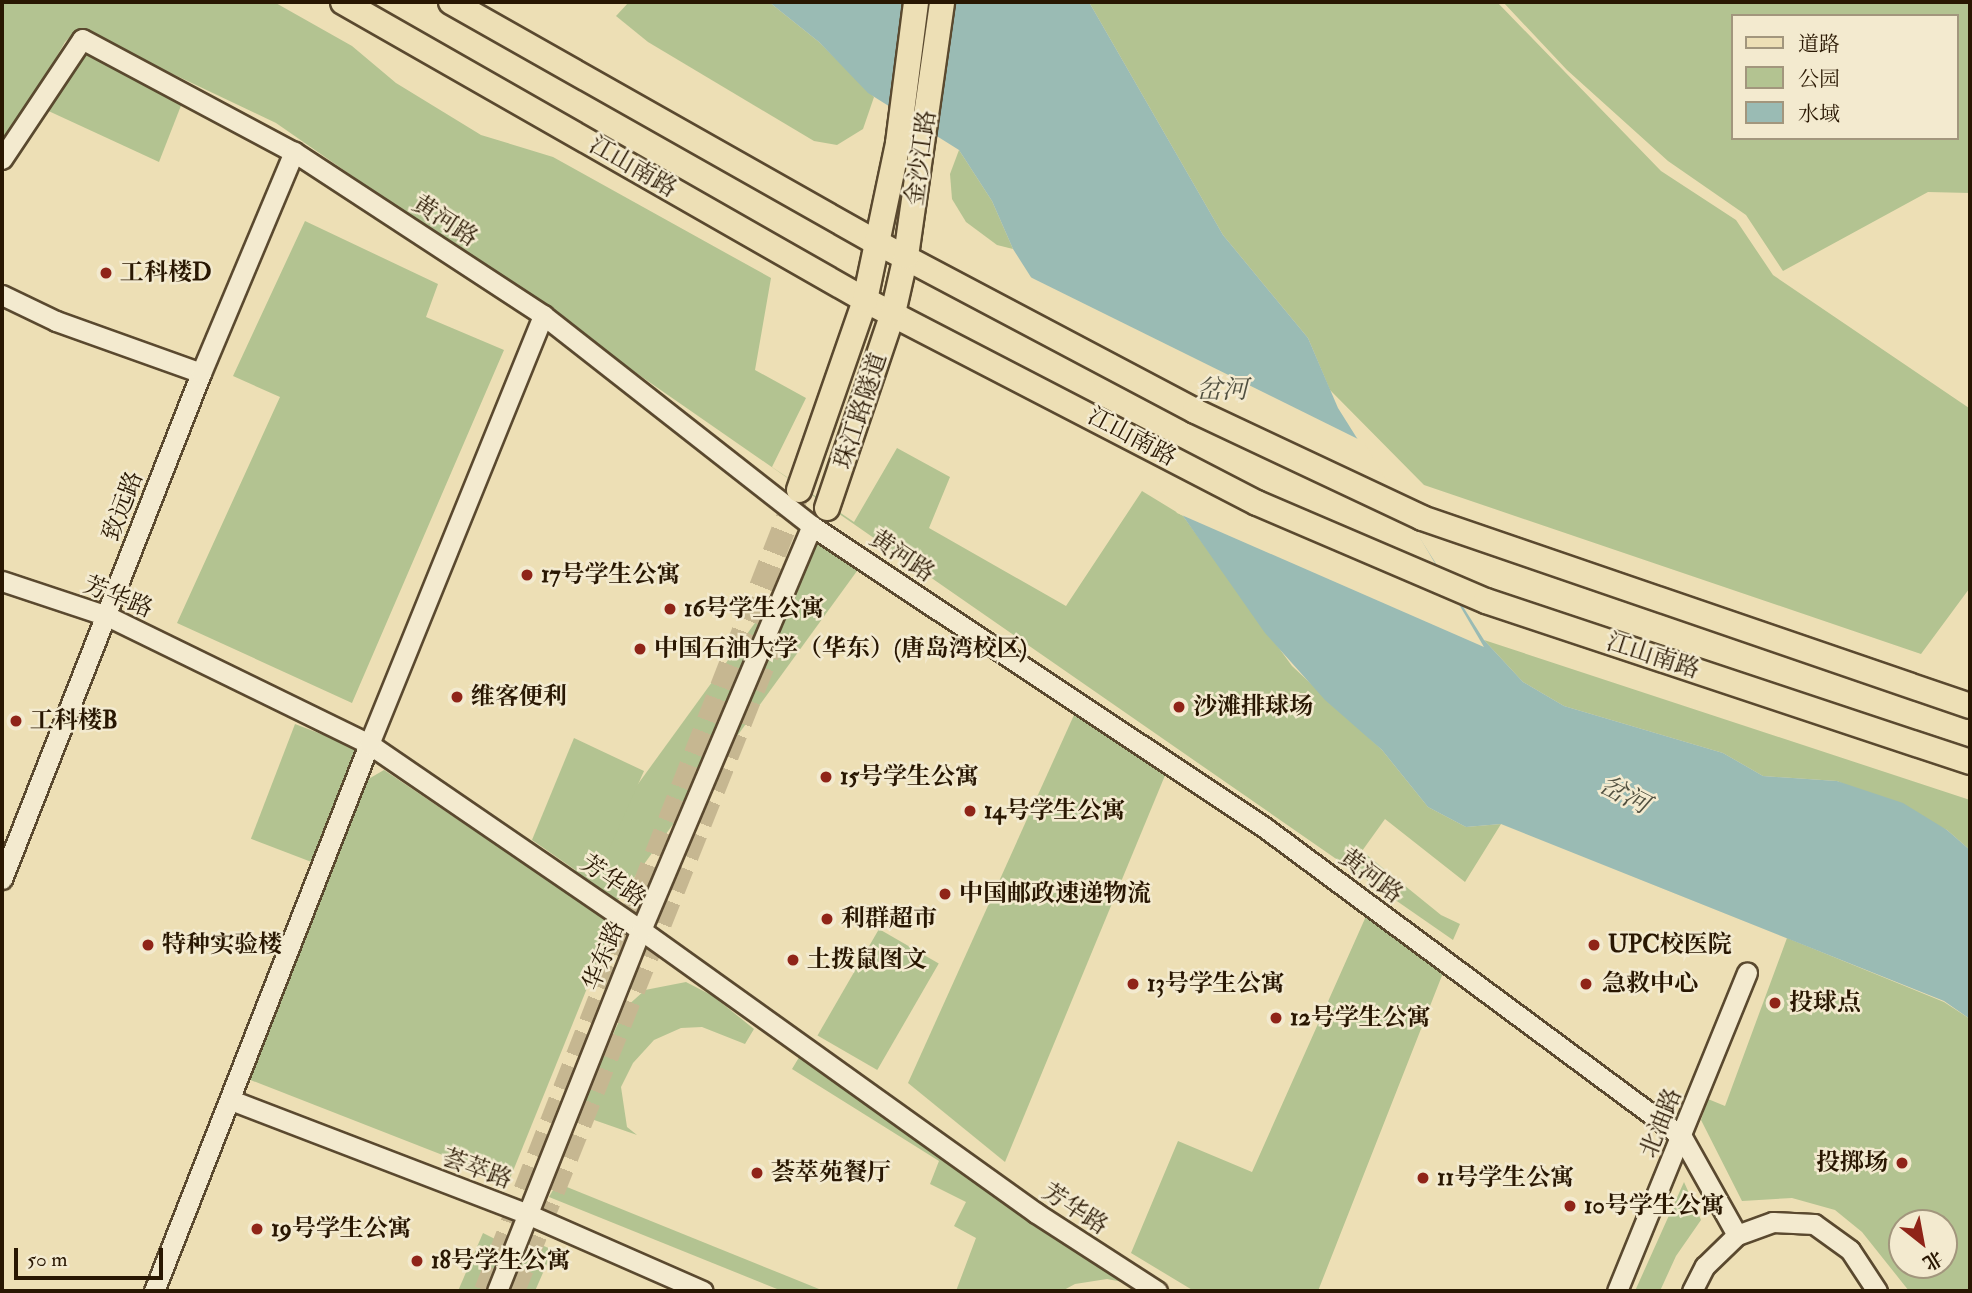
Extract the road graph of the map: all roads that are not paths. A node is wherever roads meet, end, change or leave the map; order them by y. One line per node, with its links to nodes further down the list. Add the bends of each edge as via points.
1 (343, 2): 10 (main road, 江山南路)
2 (451, 2): 7 (main road)
3 (916, 2): 7 (main road, 金沙江路, via 898,143)
4 (942, 2): 8 (main road, 金沙江路)
5 (294, 152): 6 (street, 黄河路, via 82,39); 12 (street, 黄河路); 13 (street, 致远路)
6 (2, 159)
7 (876, 242): 8 (main road); 10 (main road, 金沙江路)
8 (906, 256): 11 (main road, 金沙江路); 18 (main road, via 1195,411 1411,513)
9 (2, 295): 13 (street, via 56,321)
10 (865, 300): 11 (main road, 江山南路); 14 (main road, 珠江路隧道)
11 (892, 313): 15 (main road, 珠江路隧道); 20 (main road, 江山南路, via 1257,503 1486,601)
12 (543, 315): 15 (street, 黄河路); 19 (street)
13 (201, 373): 17 (street, 致远路)
14 (799, 490)
15 (819, 517): 22 (street, 华东路); 25 (street, 黄河路, via 1264,827)
16 (2, 581): 17 (street, 芳华路)
17 (107, 616): 19 (street, 芳华路); 21 (street, 致远路)
18 (1970, 706)
19 (369, 744): 22 (street, 芳华路); 24 (street)
20 (1970, 762)
21 (4, 868)
22 (641, 930): 26 (street, 华东路); 31 (street, 芳华路, via 1026,1206)
23 (1747, 972): 25 (street, 北油路)
24 (231, 1100): 26 (street, 荟萃路); 28 (street)
25 (1682, 1137): 27 (street); 32 (street, 北油路)
26 (525, 1213): 29 (street, 华东路); 30 (street, 荟萃路)
27 (1737, 1234): 33 (street, via 1705,1266); 34 (street, via 1773,1222 1814,1224 1850,1250)
28 (154, 1291)
29 (497, 1291)
30 (703, 1291)
31 (1157, 1291)
32 (1617, 1291)
33 (1692, 1291)
34 (1877, 1291)

